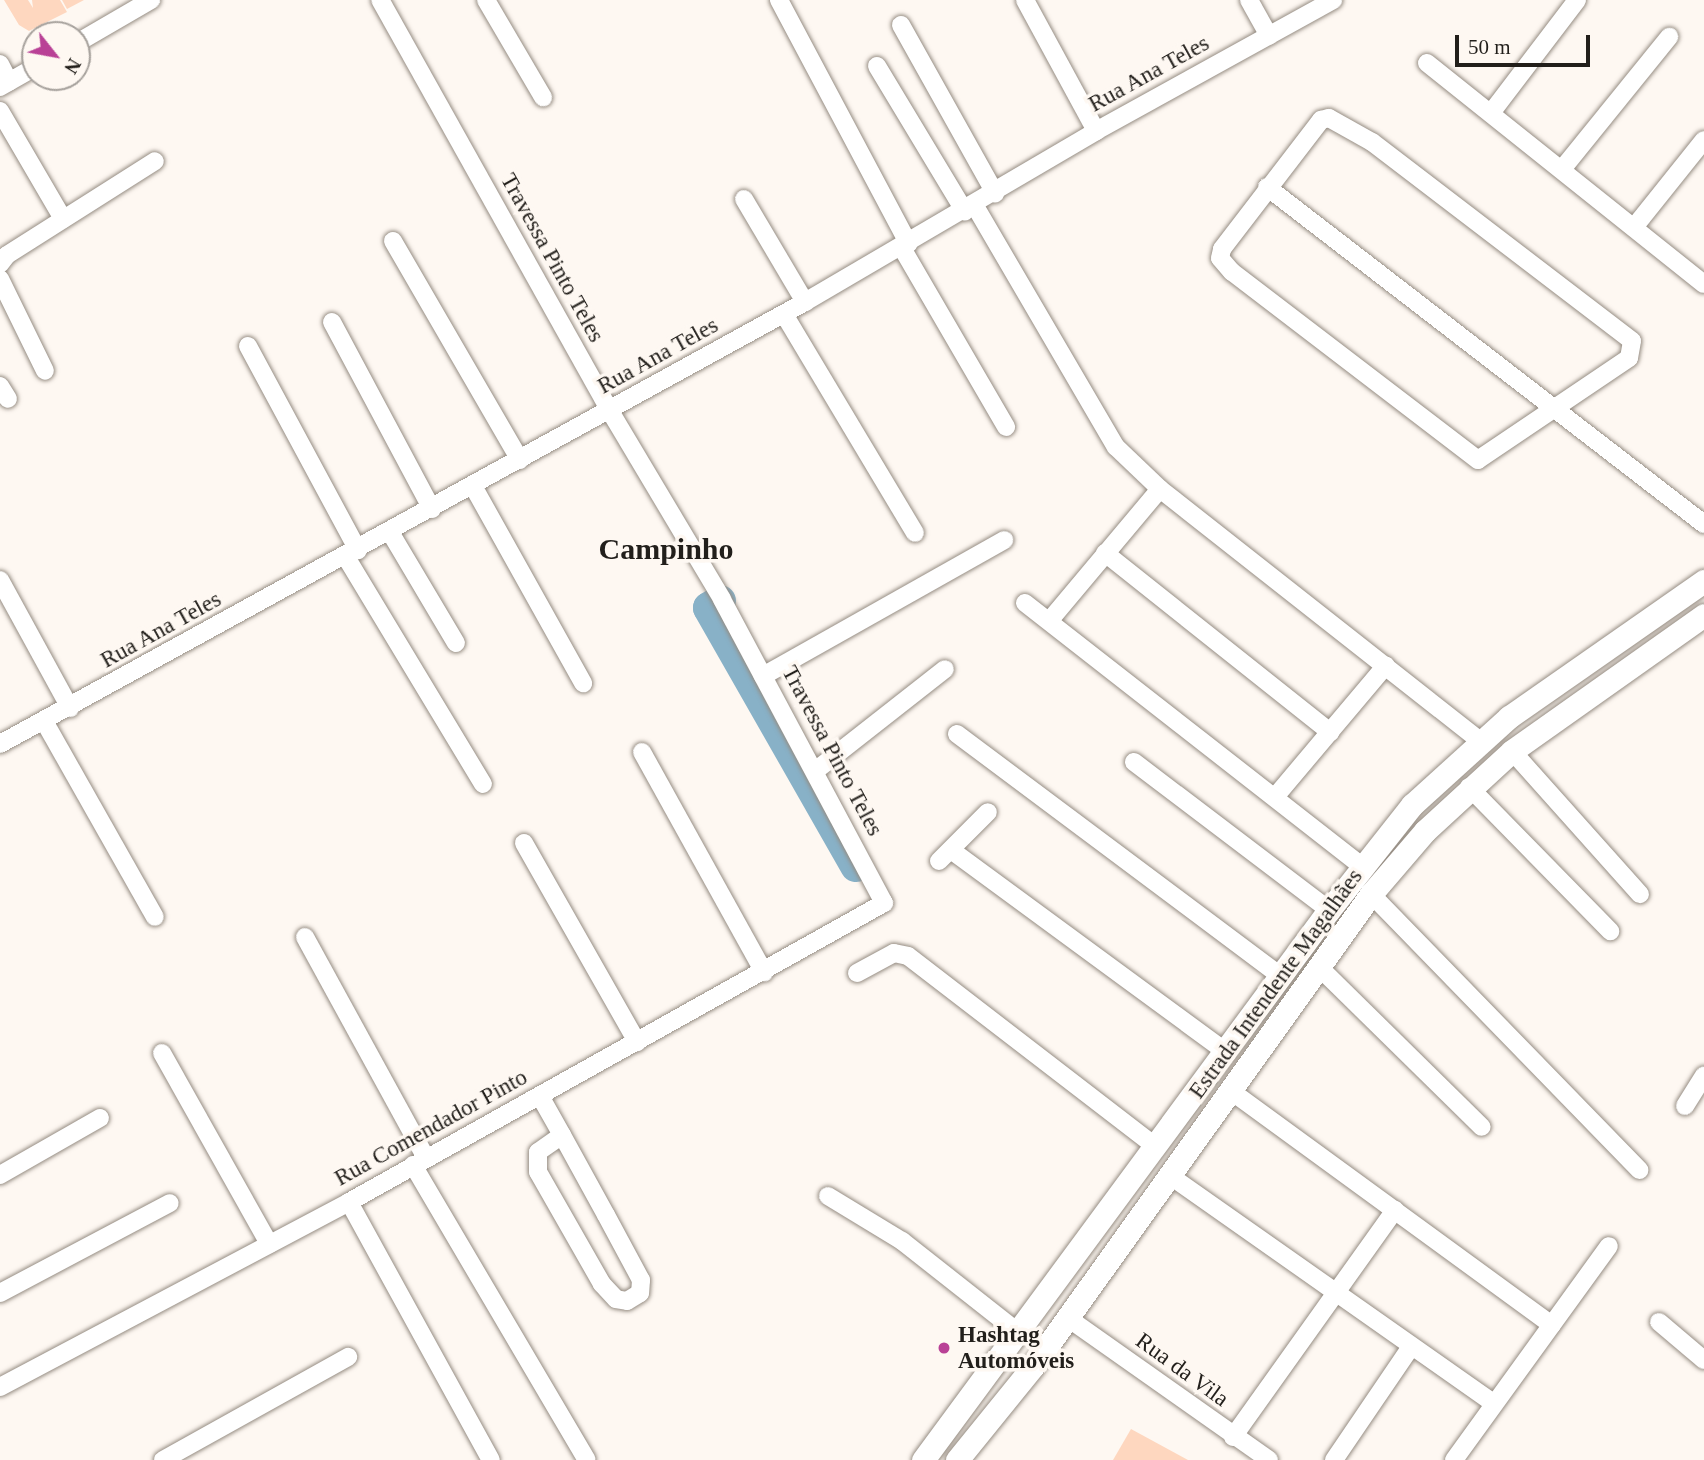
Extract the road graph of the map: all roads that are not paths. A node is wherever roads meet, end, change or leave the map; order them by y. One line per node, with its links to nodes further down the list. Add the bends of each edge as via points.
1 (149, 0): 10 (street)
2 (380, 0): 42 (street, Travessa Pinto Teles)
3 (486, 0): 18 (street)
4 (779, 0): 32 (street)
5 (1025, 0): 21 (street)
6 (1249, 0): 11 (street)
7 (1333, 0): 11 (street, Rua Ana Teles)
8 (1577, 0): 20 (street)
9 (901, 25): 26 (street)
10 (91, 35)
11 (1269, 36): 21 (street, Rua Ana Teles)
12 (1668, 37): 24 (street)
13 (1427, 63): 20 (street)
14 (0, 64): 17 (street)
15 (877, 66): 28 (street)
16 (21, 75): 17 (street)
17 (5, 84)
18 (543, 97)
19 (0, 111): 29 (street)
20 (1491, 113): 24 (street)
21 (1096, 131): 26 (street, Rua Ana Teles)
22 (1704, 140): 30 (street)
23 (155, 161): 29 (street)
24 (1563, 168): 30 (street)
25 (1267, 187): 41 (street); 41 (street, via 1222,249 1223,262 1457,446 1482,460); 41 (street, via 1321,120 1338,121 1372,142 1632,341 1633,351 1621,365)
26 (995, 194): 28 (street, Rua Ana Teles)
27 (744, 199): 36 (street)
28 (970, 209): 32 (street, Rua Ana Teles); 46 (street, via 1101,425 1116,447)
29 (64, 219): 33 (street)
30 (1635, 226): 35 (street)
31 (393, 241): 44 (street)
32 (905, 246): 36 (street, Rua Ana Teles); 43 (street)
33 (0, 264)
34 (0, 279): 40 (street)
35 (1704, 284)
36 (805, 302): 37 (street, Rua Ana Teles)
37 (784, 314): 42 (street, Rua Ana Teles); 50 (street)
38 (332, 321): 47 (street)
39 (248, 346): 52 (street)
40 (45, 370)
41 (1553, 405): 48 (street)
42 (610, 411): 44 (street, Rua Ana Teles); 62 (street, Travessa Pinto Teles)
43 (1006, 427)
44 (520, 460): 45 (street, Rua Ana Teles)
45 (472, 486): 47 (street, Rua Ana Teles); 63 (street)
46 (1160, 489): 53 (street); 60 (street)
47 (432, 509): 49 (street, Rua Ana Teles)
48 (1704, 524)
49 (390, 532): 52 (street, Rua Ana Teles); 59 (street)
50 (915, 533)
51 (1004, 540): 62 (street)
52 (352, 553): 64 (street, Rua Ana Teles); 74 (street)
53 (1105, 553): 58 (street); 66 (street)
54 (0, 580): 64 (street)
55 (1704, 580): 68 (main road, Estrada Intendente Magalhães)
56 (1025, 603): 58 (street)
57 (1704, 615): 70 (main road, Estrada Intendente Magalhães)
58 (1049, 620): 76 (street)
59 (456, 643)
60 (1386, 666): 66 (street); 68 (street)
61 (945, 668): 73 (street)
62 (764, 676): 73 (street, Travessa Pinto Teles)
63 (583, 683)
64 (70, 708): 65 (street, Rua Ana Teles)
65 (44, 721): 69 (street, Rua Ana Teles); 84 (street)
66 (1330, 732): 76 (street)
67 (957, 734): 90 (street)
68 (1480, 741): 79 (main road, Estrada Intendente Magalhães, via 1412,805)
69 (0, 744)
70 (1511, 751): 75 (main road, Estrada Intendente Magalhães); 81 (street)
71 (642, 752): 88 (street)
72 (1133, 762): 83 (street)
73 (815, 771): 82 (street, Travessa Pinto Teles, via 885,899)
74 (482, 784)
75 (1469, 787): 80 (main road, Estrada Intendente Magalhães); 85 (street)
76 (1275, 797): 79 (street)
77 (988, 812): 93 (street, via 945,856)
78 (524, 843): 91 (street)
79 (1362, 866): 83 (main road, Estrada Intendente Magalhães)
80 (1371, 894): 87 (main road, Estrada Intendente Magalhães); 103 (street)
81 (1640, 894)
82 (883, 905): 88 (street, Rua Comendador Pinto)
83 (1329, 910): 90 (main road, Estrada Intendente Magalhães)
84 (155, 916)
85 (1610, 931)
86 (305, 937): 102 (street)
87 (1319, 967): 95 (main road, Estrada Intendente Magalhães); 99 (street)
88 (764, 972): 91 (street, Rua Comendador Pinto)
89 (857, 973): 101 (street, via 894,953 908,956)
90 (1281, 976): 93 (main road, Estrada Intendente Magalhães)
91 (637, 1042): 96 (street, Rua Comendador Pinto)
92 (162, 1052): 110 (street)
93 (1227, 1053): 101 (main road, Estrada Intendente Magalhães)
94 (1704, 1076): 97 (street)
95 (1231, 1091): 105 (main road, Estrada Intendente Magalhães); 109 (street)
96 (540, 1096): 100 (street); 102 (street, Rua Comendador Pinto)
97 (1685, 1106)
98 (100, 1118): 104 (street)
99 (1482, 1127)
100 (562, 1135): 100 (street, via 538,1152 538,1172 601,1284 616,1299 627,1301 640,1293 641,1280)
101 (1156, 1147): 117 (main road, Estrada Intendente Magalhães)
102 (420, 1162): 107 (street, Rua Comendador Pinto); 126 (street)
103 (1639, 1170)
104 (0, 1175)
105 (1169, 1175): 113 (street); 114 (main road, Estrada Intendente Magalhães)
106 (828, 1196): 117 (street, via 902,1241)
107 (349, 1202): 110 (street, Rua Comendador Pinto); 125 (street)
108 (170, 1203): 112 (street)
109 (1395, 1210): 113 (street); 116 (street)
110 (269, 1244): 121 (street, Rua Comendador Pinto)
111 (1609, 1246): 116 (street)
112 (0, 1293)
113 (1335, 1295): 118 (street); 123 (street)
114 (1068, 1318): 123 (street, Rua da Vila); 128 (main road, Estrada Intendente Magalhães)
115 (1659, 1322): 120 (street)
116 (1552, 1325): 122 (street)
117 (1020, 1334): 127 (main road, Estrada Intendente Magalhães)
118 (1410, 1348): 122 (street); 130 (street)
119 (348, 1357): 124 (street)
120 (1704, 1360)
121 (0, 1387)
122 (1494, 1403): 131 (street)
123 (1233, 1437): 129 (street, Rua da Vila)
124 (163, 1460)
125 (491, 1460)
126 (587, 1460)
127 (923, 1460)
128 (957, 1460)
129 (1269, 1460)
130 (1334, 1460)
131 (1454, 1460)

